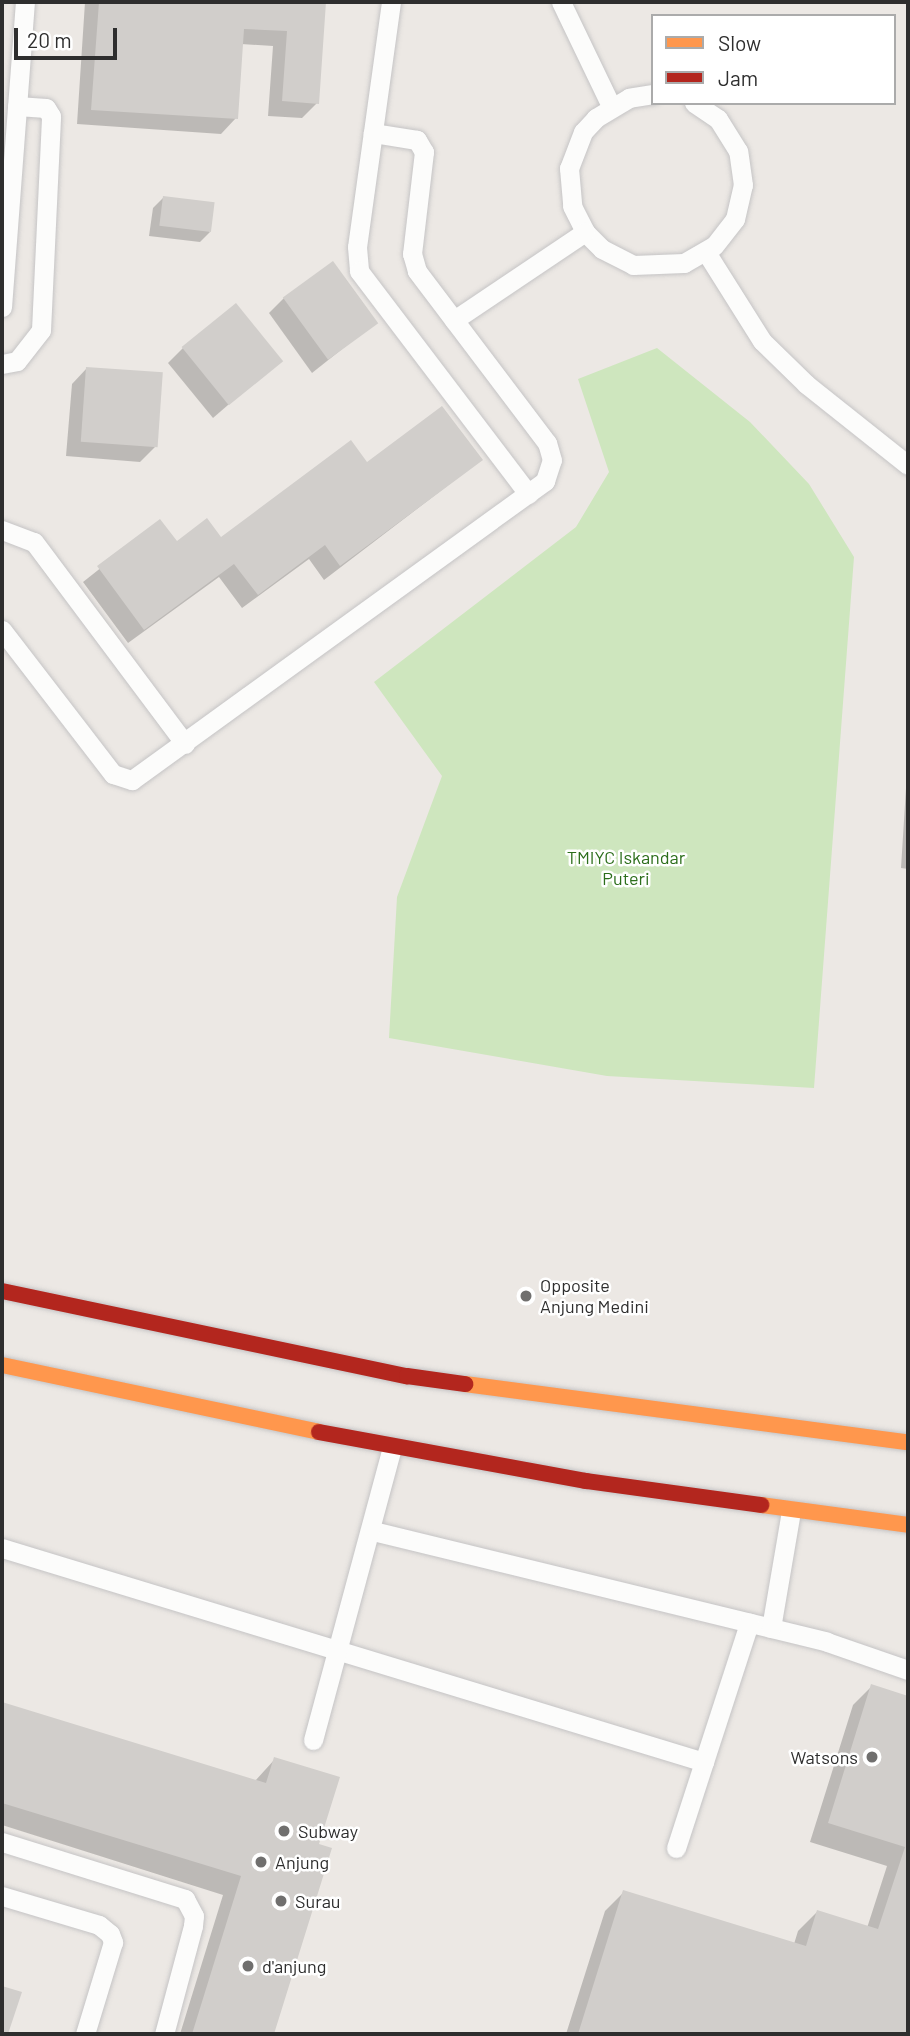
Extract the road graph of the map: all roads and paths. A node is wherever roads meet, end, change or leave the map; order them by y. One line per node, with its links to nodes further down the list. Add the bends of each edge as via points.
1 (25, 2): 6 (lane)
2 (391, 2): 8 (lane)
3 (561, 2): 7 (lane)
4 (651, 95): 7 (lane)
5 (696, 105): 10 (lane, via 730,134 743,169 735,219)
6 (17, 106): 11 (lane); 13 (lane, via 46,108 51,116 41,330 17,361)
7 (611, 106): 9 (lane, via 583,132 569,168 572,206)
8 (373, 132): 12 (lane, via 417,140 424,152 412,254 417,271); 15 (lane, via 357,247 359,271)
9 (585, 232): 10 (lane, via 602,250 633,265 667,267); 12 (lane)
10 (706, 252): 14 (lane, via 762,341 806,384)
11 (2, 307)
12 (454, 320): 15 (lane, via 551,452 549,475)
13 (2, 364)
14 (908, 465)
15 (528, 494): 18 (lane)
16 (2, 530): 18 (lane, via 34,542)
17 (2, 630): 18 (lane, via 119,778 140,777)
18 (185, 744)
19 (2, 1291): 21 (highway, via 407,1376)
20 (2, 1365): 22 (highway)
21 (908, 1442)
22 (392, 1447): 23 (highway); 25 (lane)
23 (791, 1511): 24 (highway); 28 (lane)
24 (908, 1525)
25 (373, 1531): 27 (lane); 29 (lane)
26 (2, 1548): 29 (lane)
27 (749, 1623): 28 (lane); 32 (lane)
28 (771, 1629): 30 (lane, via 827,1642)
29 (339, 1651): 31 (lane); 32 (lane)
30 (908, 1670)
31 (313, 1740)
32 (704, 1762): 34 (lane)
33 (2, 1842): 37 (lane, via 185,1899 194,1916 193,1926)
34 (677, 1848)
35 (2, 1896): 36 (lane, via 99,1925 110,1934 113,1942)
36 (85, 2034)
37 (164, 2034)

